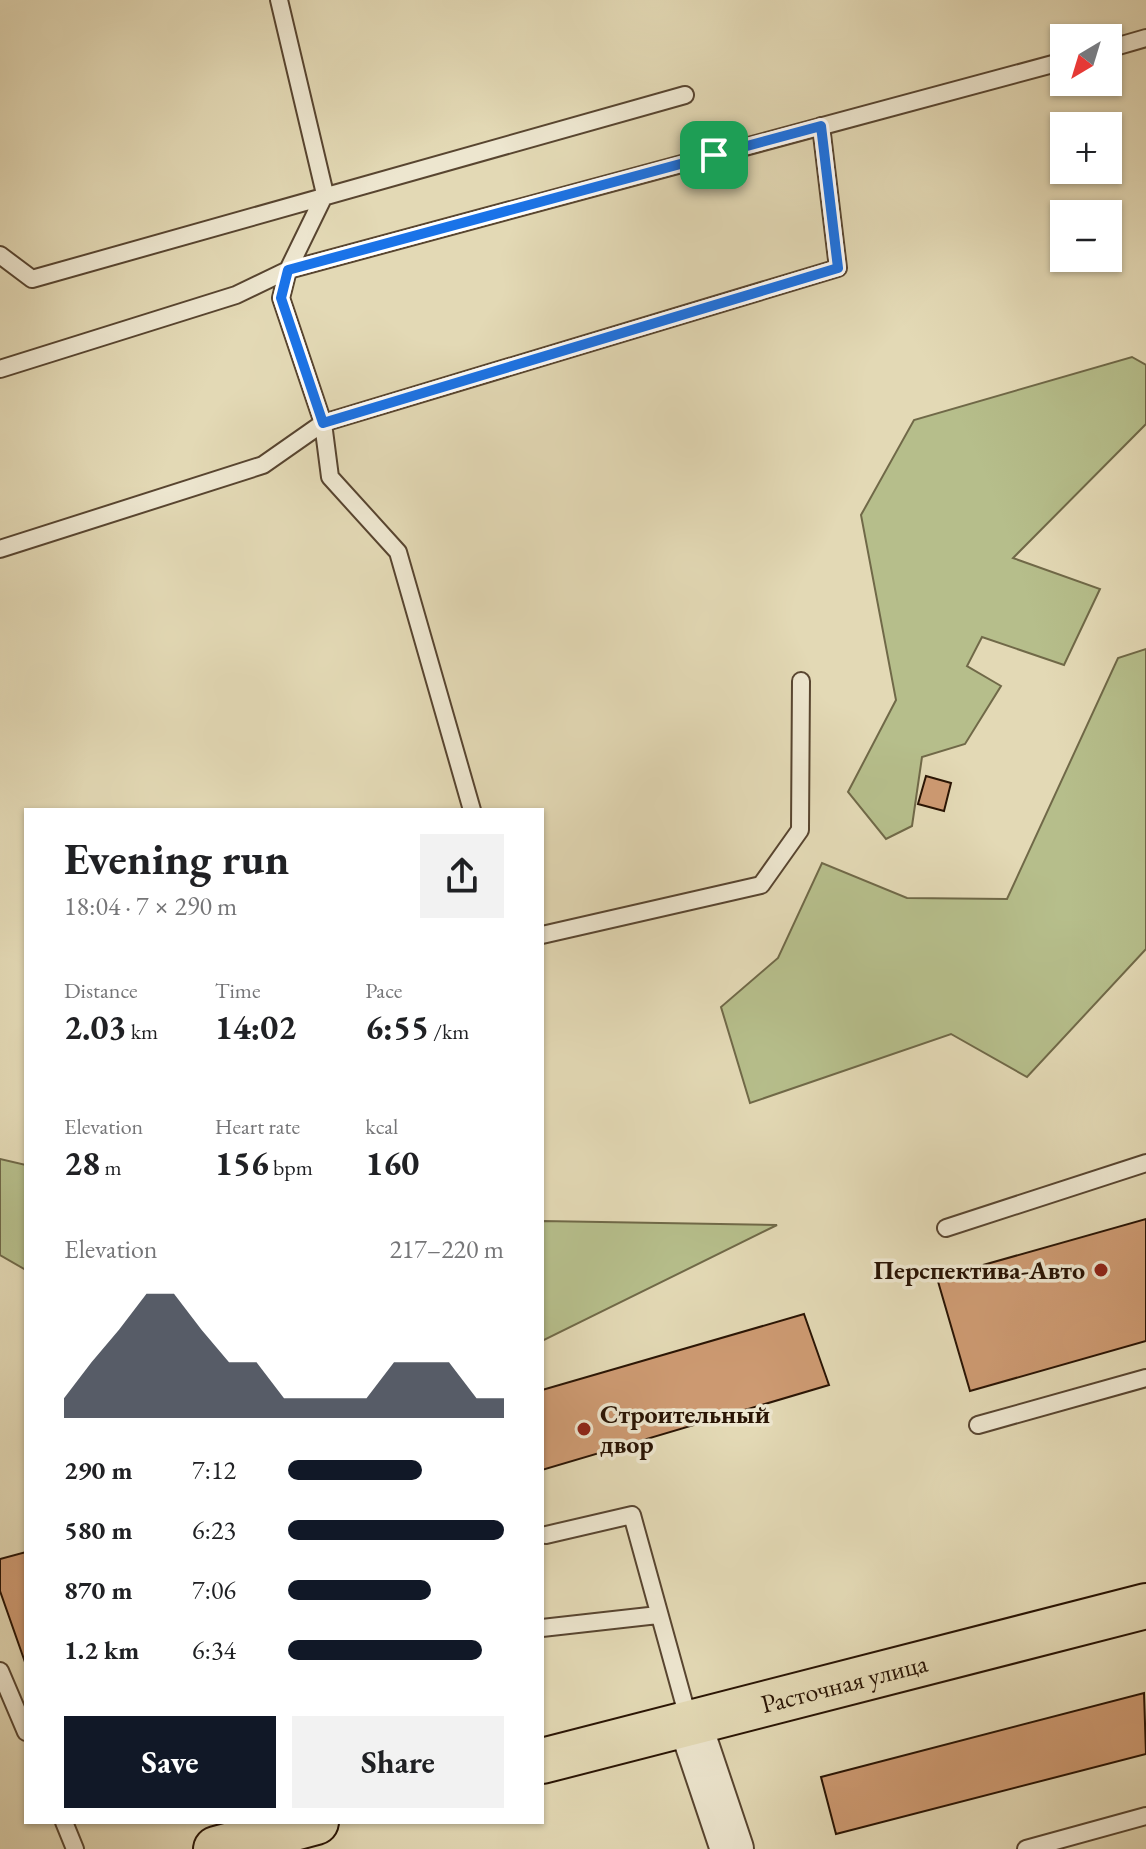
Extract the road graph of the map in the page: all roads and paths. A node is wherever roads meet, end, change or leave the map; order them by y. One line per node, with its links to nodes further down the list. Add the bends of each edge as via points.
1 (279, 0): 7 (lane)
2 (1146, 38): 3 (lane)
3 (1122, 45)
4 (1050, 65): 6 (lane)
5 (685, 95): 7 (lane)
6 (821, 126): 9 (lane); 11 (lane, via 838,268)
7 (325, 194): 8 (lane, via 32,279); 9 (lane)
8 (0, 255)
9 (288, 270): 10 (lane, via 236,295); 11 (lane, via 281,298)
10 (0, 369)
11 (323, 423): 12 (lane, via 263,465); 14 (lane, via 330,477 398,552)
12 (0, 549)
13 (801, 681): 15 (lane, via 800,830 761,885)
14 (471, 808)
15 (544, 935)
16 (1146, 1163): 17 (lane)
17 (946, 1228)
18 (1146, 1378): 19 (lane)
19 (978, 1425)
20 (546, 1535): 22 (lane, via 632,1515)
21 (1146, 1606): 25 (main road, Расточная улица)
22 (658, 1615): 23 (lane); 25 (lane)
23 (544, 1628)
24 (0, 1671): 26 (lane)
25 (689, 1721): 27 (main road, Расточная улица); 33 (street)
26 (24, 1727)
27 (544, 1760)
28 (1146, 1816): 34 (lane)
29 (65, 1824): 31 (lane)
30 (309, 1824): 32 (main road)
31 (75, 1849)
32 (216, 1849)
33 (732, 1849)
34 (1026, 1849)

